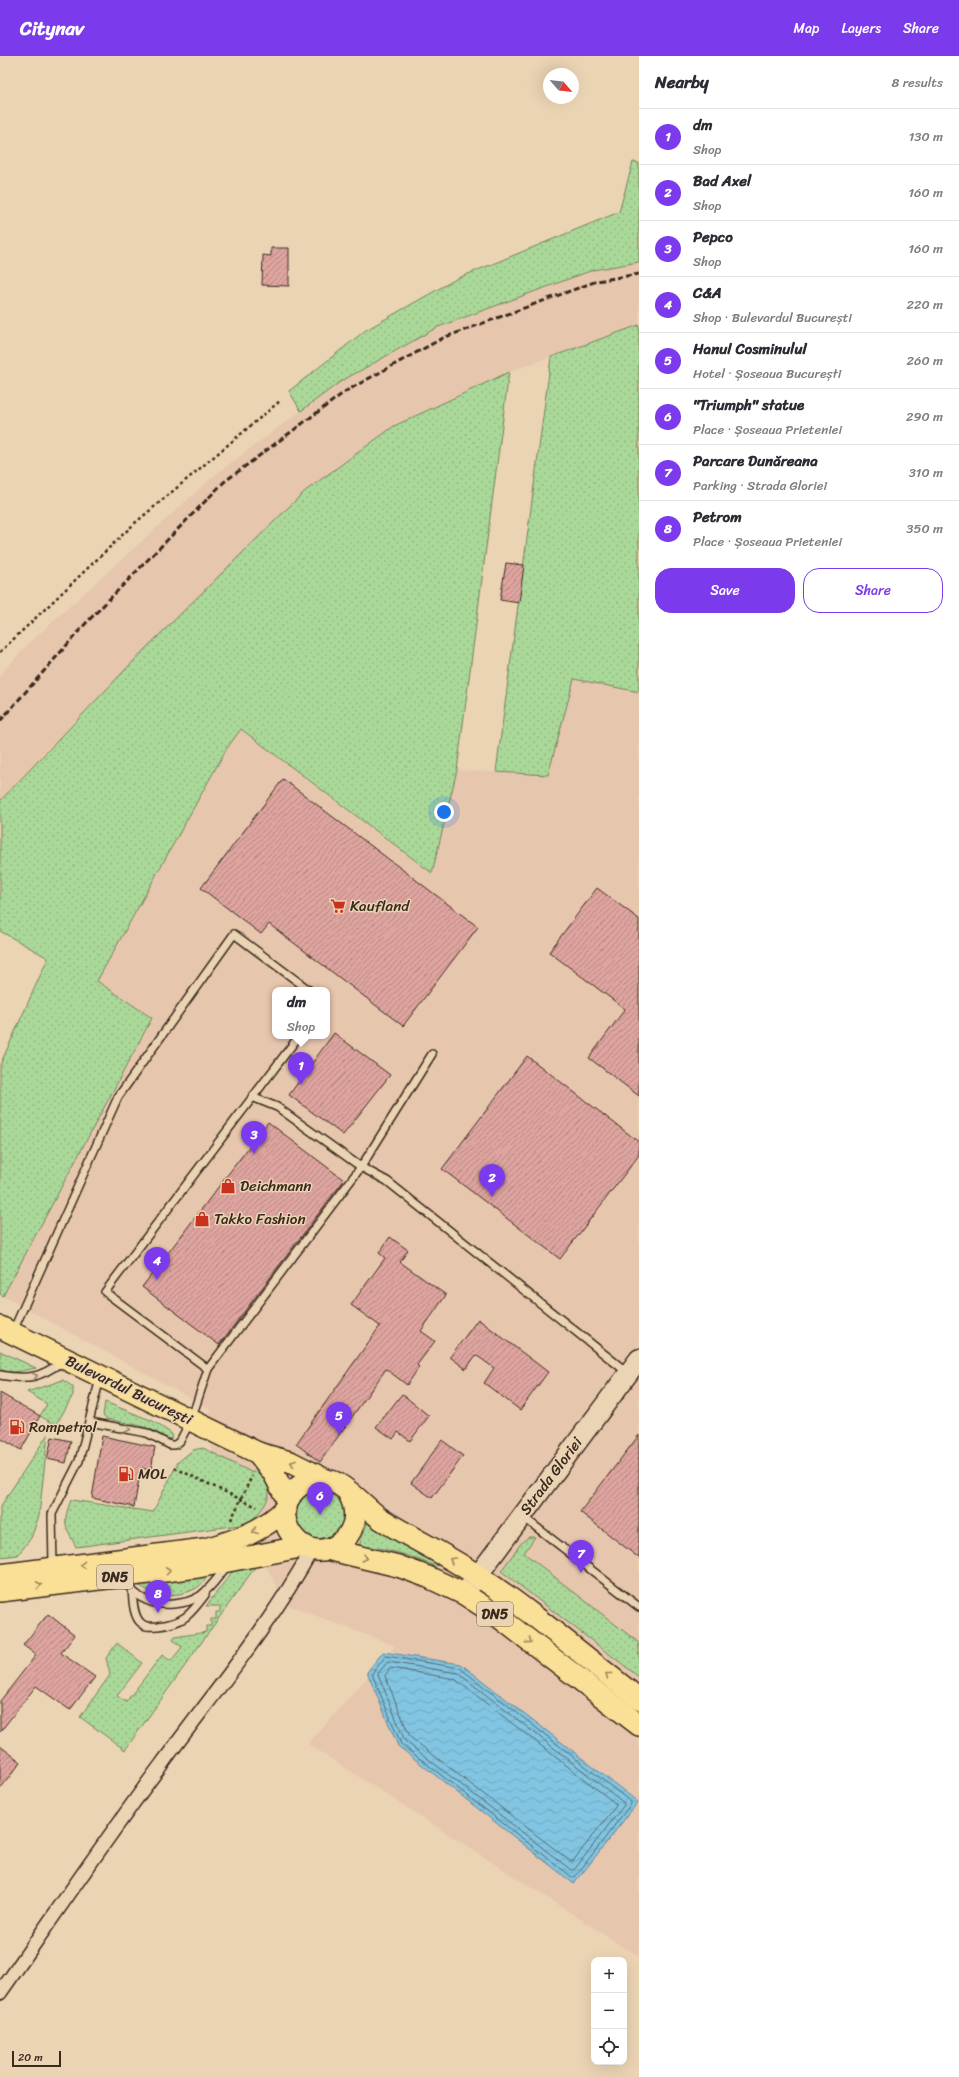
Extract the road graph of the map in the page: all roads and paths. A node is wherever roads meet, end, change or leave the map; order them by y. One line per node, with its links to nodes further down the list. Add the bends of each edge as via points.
1 (280, 401): 2 (path, via 135,523)
2 (0, 652)
3 (305, 987): 8 (lane, via 234,934 118,1097)
4 (297, 1039): 6 (lane)
5 (432, 1054): 7 (lane)
6 (252, 1097): 7 (lane, via 277,1107); 11 (lane, via 105,1292)
7 (361, 1167): 10 (lane, via 387,1182); 11 (lane)
8 (6, 1330): 9 (main road, Bulevardul București)
9 (66, 1359): 12 (lane, one-way to 9, via 21,1379 47,1373); 13 (main road, Bulevardul București)
10 (634, 1366): 23 (main road, Strada Gloriei)
11 (208, 1369): 14 (lane)
12 (0, 1375)
13 (100, 1376): 14 (main road, Bulevardul București); 15 (lane)
14 (191, 1420): 15 (lane, one-way to 14, via 147,1433 175,1445 180,1441); 16 (main road, Bulevardul București)
15 (90, 1422): 27 (lane, via 80,1461 52,1514)
16 (256, 1463): 18 (main road, Bulevardul București, one-way to 16, via 290,1462); 20 (path); 21 (main road, via 274,1474)
17 (175, 1468): 20 (path)
18 (326, 1480): 19 (main road, DN5, via 339,1484); 21 (main road, via 311,1480 304,1483 294,1491)
19 (349, 1494): 25 (main road, via 355,1510 353,1527 343,1542); 29 (main road, DN5, one-way to 19, via 382,1519)
20 (241, 1500): 22 (path); 24 (path)
21 (287, 1504): 25 (main road, DN5, via 288,1530 298,1542); 27 (main road, DN5, one-way to 27, via 275,1520 261,1528 205,1549)
22 (262, 1509)
23 (522, 1516): 29 (main road, Strada Gloriei); 34 (lane)
24 (231, 1520)
25 (315, 1548): 26 (main road); 33 (main road, DN5, one-way to 33, via 398,1566 428,1576); 37 (street, via 235,1666 160,1766)
26 (229, 1562): 30 (main road, DN5, one-way to 26); 31 (lane)
27 (53, 1568): 28 (main road, DN5)
28 (0, 1575)
29 (478, 1576): 33 (main road, Strada Gloriei); 35 (main road, DN5, one-way to 29)
30 (126, 1583): 31 (lane, via 152,1602 169,1604 198,1597); 31 (lane, via 136,1616 141,1623 150,1627 172,1624 186,1618); 32 (main road, DN5, one-way to 30)
31 (212, 1586)
32 (0, 1590)
33 (464, 1594): 36 (main road, DN5, one-way to 36, via 495,1614)
34 (639, 1607)
35 (639, 1699)
36 (639, 1725)
37 (0, 1993)

